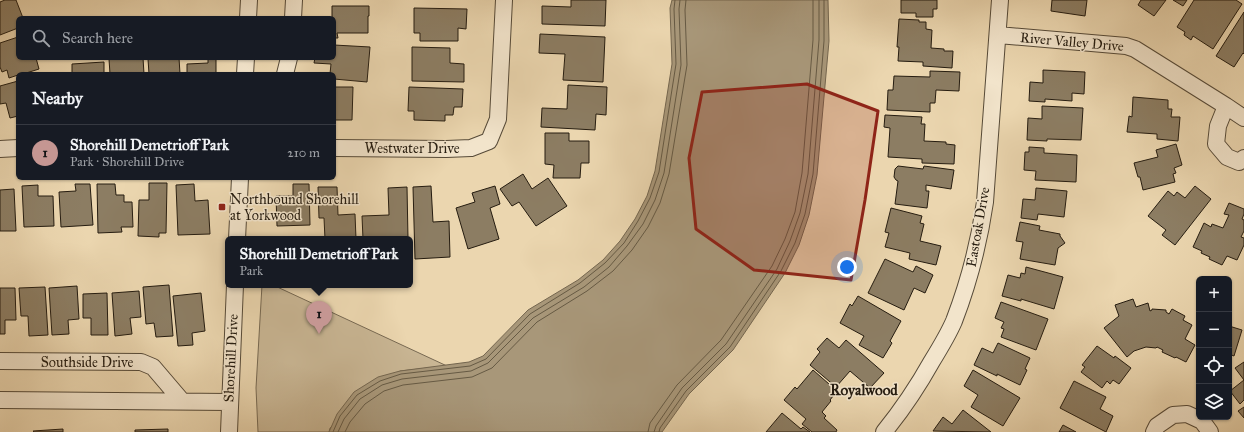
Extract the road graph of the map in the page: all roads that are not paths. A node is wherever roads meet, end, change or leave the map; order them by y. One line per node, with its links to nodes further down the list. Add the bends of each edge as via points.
1 (249, 0): 5 (street)
2 (294, 0): 6 (street)
3 (504, 0): 15 (street, Westwater Drive, via 498,119 489,141 471,148)
4 (1000, 0): 7 (street, Eastoak Drive)
5 (248, 16)
6 (293, 16)
7 (998, 35): 12 (street, River Valley Drive, via 1130,47); 26 (street, Eastoak Drive, via 985,202 972,266 954,322 924,375)
8 (246, 60): 10 (street)
9 (288, 60): 11 (street)
10 (245, 72)
11 (286, 72)
12 (1226, 106): 13 (street, River Valley Drive); 17 (street, via 1218,126 1216,144 1227,158 1239,162)
13 (1244, 118)
14 (16, 148): 16 (street)
15 (336, 148)
16 (0, 149)
17 (1244, 158)
18 (240, 180): 19 (street)
19 (237, 236)
20 (235, 288): 24 (street, Shorehill Drive)
21 (0, 361): 23 (street, Southside Drive, via 141,362 153,367)
22 (0, 400): 23 (street)
23 (182, 401): 24 (street)
24 (229, 402): 25 (street, Shorehill Drive)
25 (229, 432)
26 (884, 432)
27 (1154, 432): 28 (street, via 1157,426 1173,415 1187,414 1202,421)
28 (1210, 432)

